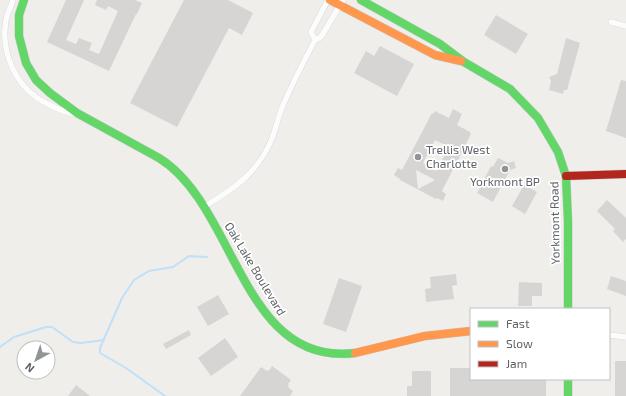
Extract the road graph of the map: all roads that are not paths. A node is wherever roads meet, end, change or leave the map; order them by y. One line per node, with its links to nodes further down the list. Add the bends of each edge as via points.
1 (13, 0): 10 (street, Oak Lake Boulevard, via 6,20 5,42 13,72 35,98 63,112)
2 (24, 0): 10 (street, Oak Lake Boulevard, via 18,33 28,68 39,85)
3 (329, 0): 5 (street, Yorkmont Road); 8 (street, via 311,32)
4 (361, 0): 9 (street, Yorkmont Road, via 440,44)
5 (341, 3): 8 (street, via 322,37); 9 (street, Yorkmont Road, via 435,55)
6 (611, 22): 7 (street)
7 (626, 26)
8 (314, 40): 13 (street, via 261,159 243,181)
9 (464, 62): 12 (street, Yorkmont Road, via 510,89 535,114 558,152)
10 (77, 114): 13 (street, Oak Lake Boulevard, via 170,165 194,189)
11 (626, 174): 12 (street)
12 (566, 176): 14 (street, Yorkmont Road)
13 (205, 206): 15 (street, Oak Lake Boulevard, via 263,310 281,332 305,346 326,353 345,355 413,338)
14 (568, 308)
15 (470, 331)
16 (610, 335): 17 (street)
17 (626, 337)
18 (568, 380): 19 (street)
19 (568, 396)

